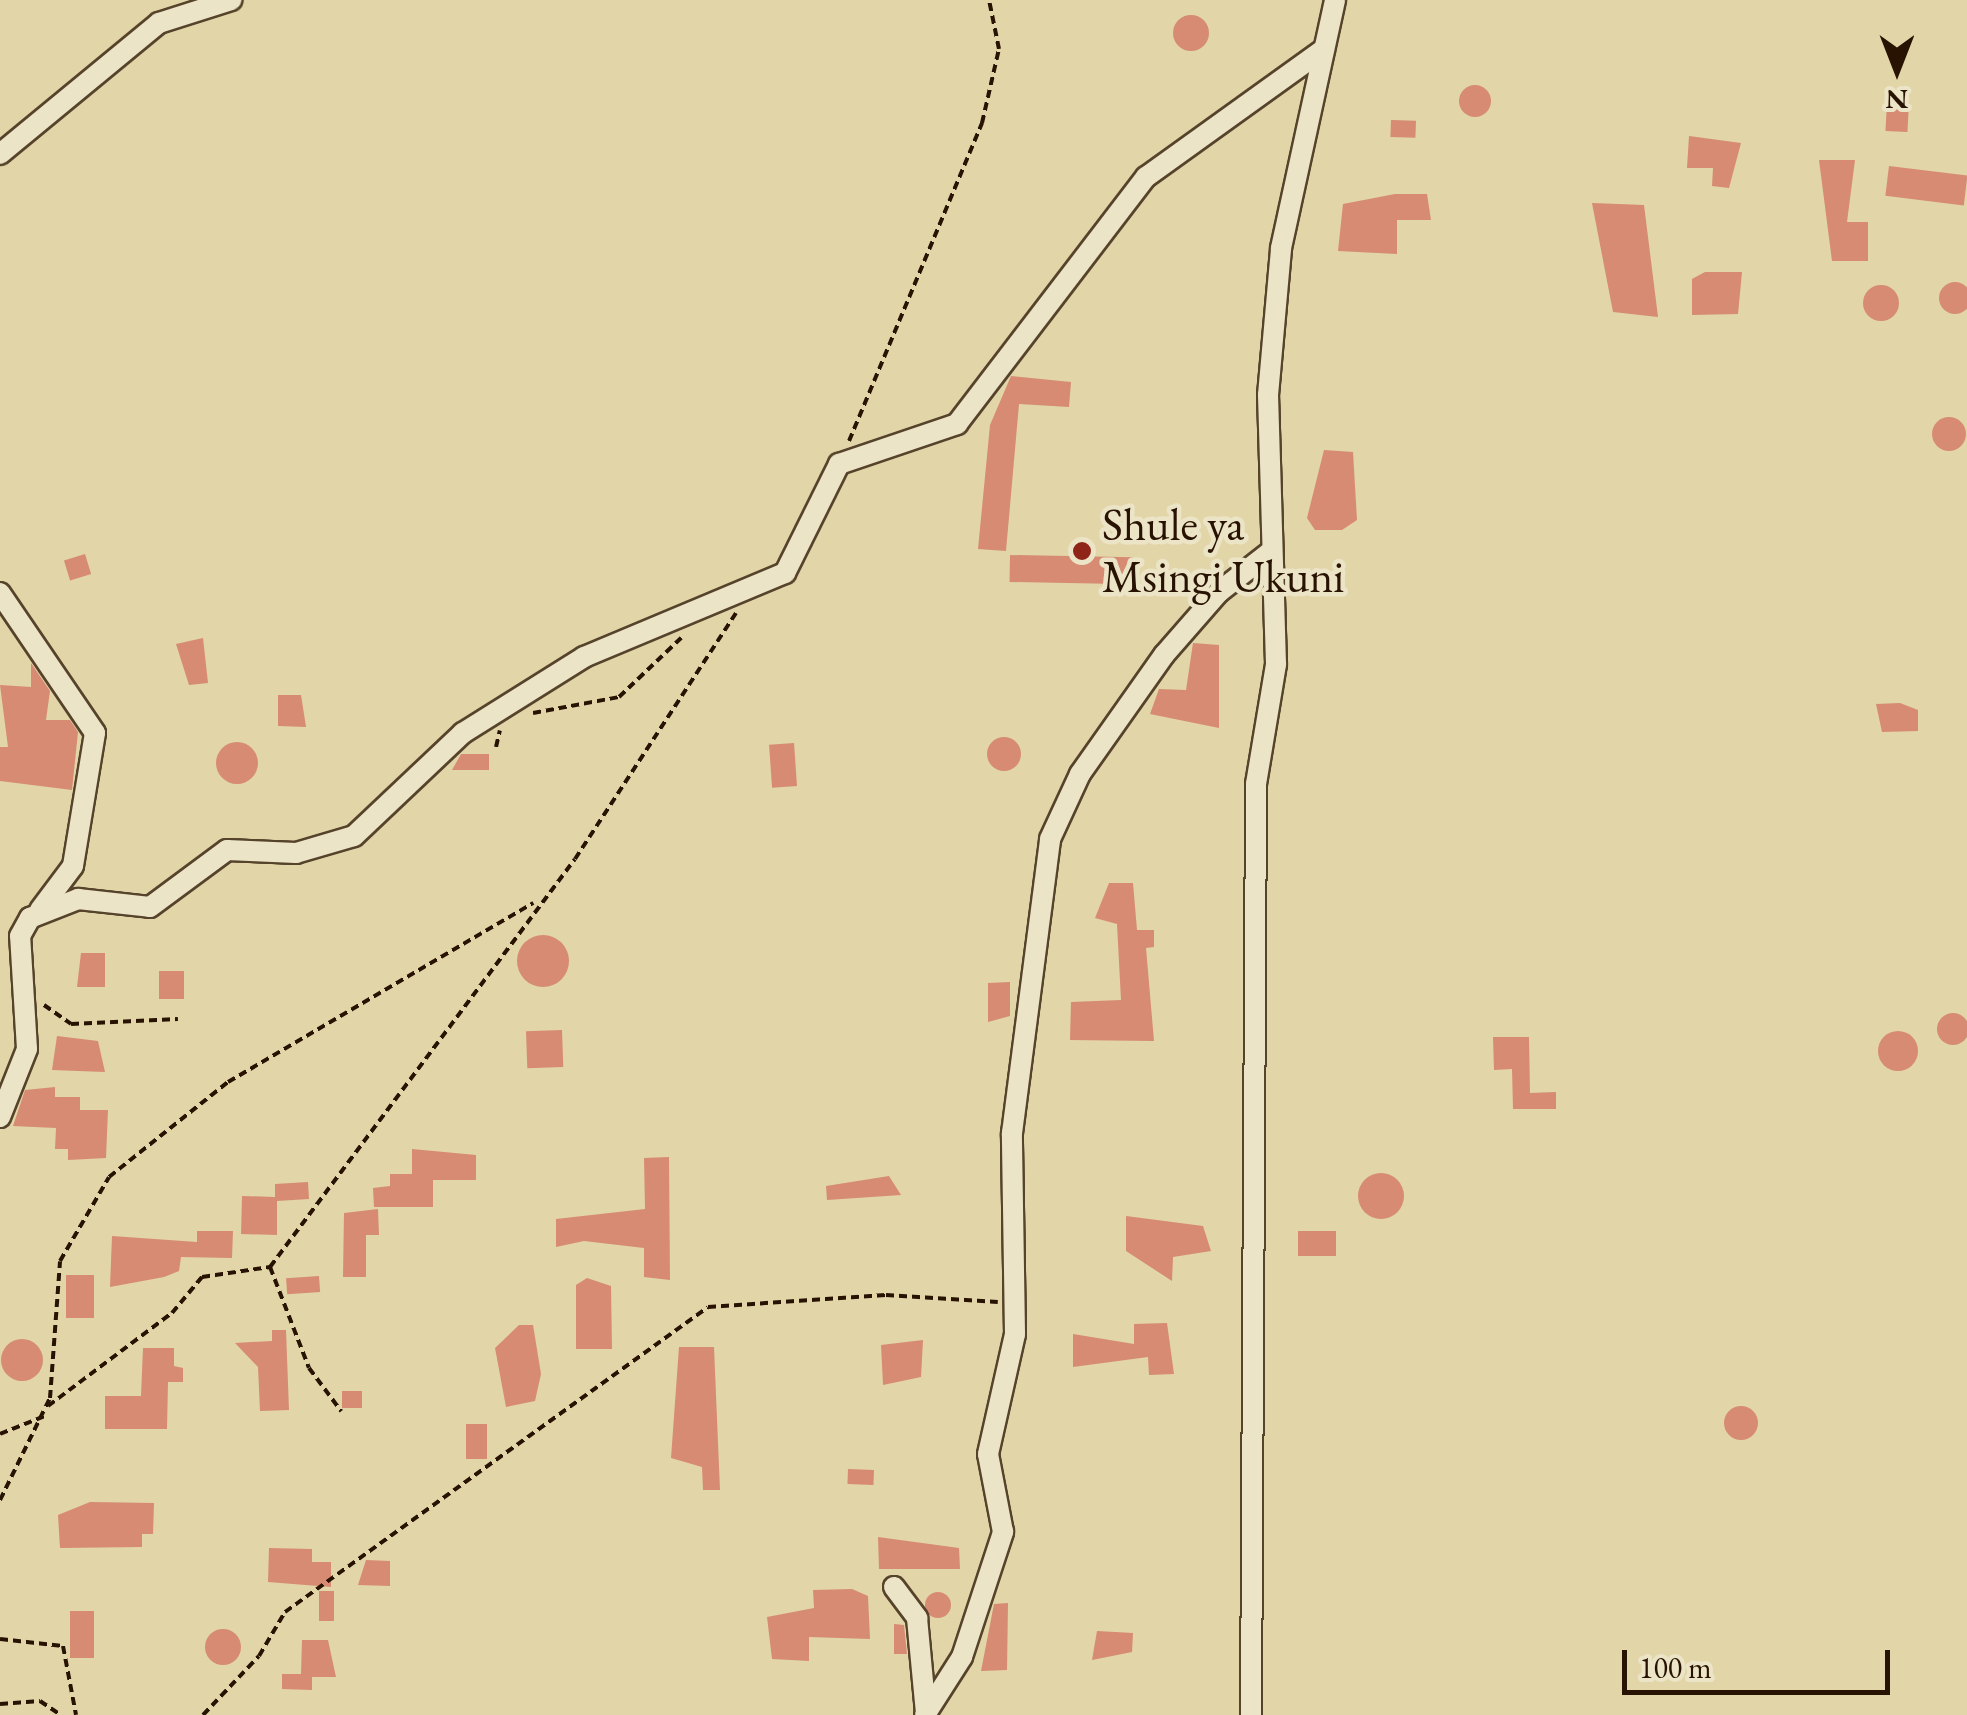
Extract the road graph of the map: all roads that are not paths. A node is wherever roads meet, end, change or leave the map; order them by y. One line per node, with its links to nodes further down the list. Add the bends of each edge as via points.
1 (231, 0): 4 (street, via 160,22)
2 (1336, 0): 3 (street)
3 (1324, 49): 5 (street, via 1280,248 1268,394); 7 (street, via 1146,177 958,424 839,464 794,560 750,589 584,657 463,733 354,836 296,853 226,850 150,907 78,899)
4 (0, 154)
5 (1269, 553): 12 (street, via 1219,592 1164,655 1080,774 1050,839 1012,1133 1015,1301 988,1454 1004,1513 1000,1550 962,1657); 13 (street, via 1276,664 1256,784 1249,1260)
6 (0, 592): 7 (street, via 95,734 73,866)
7 (39, 912): 8 (street, via 20,936)
8 (21, 986): 9 (street); 10 (street, via 26,1050)
9 (0, 996)
10 (0, 1117)
11 (894, 1587): 12 (street, via 917,1618)
12 (926, 1714)
13 (1252, 1715)

